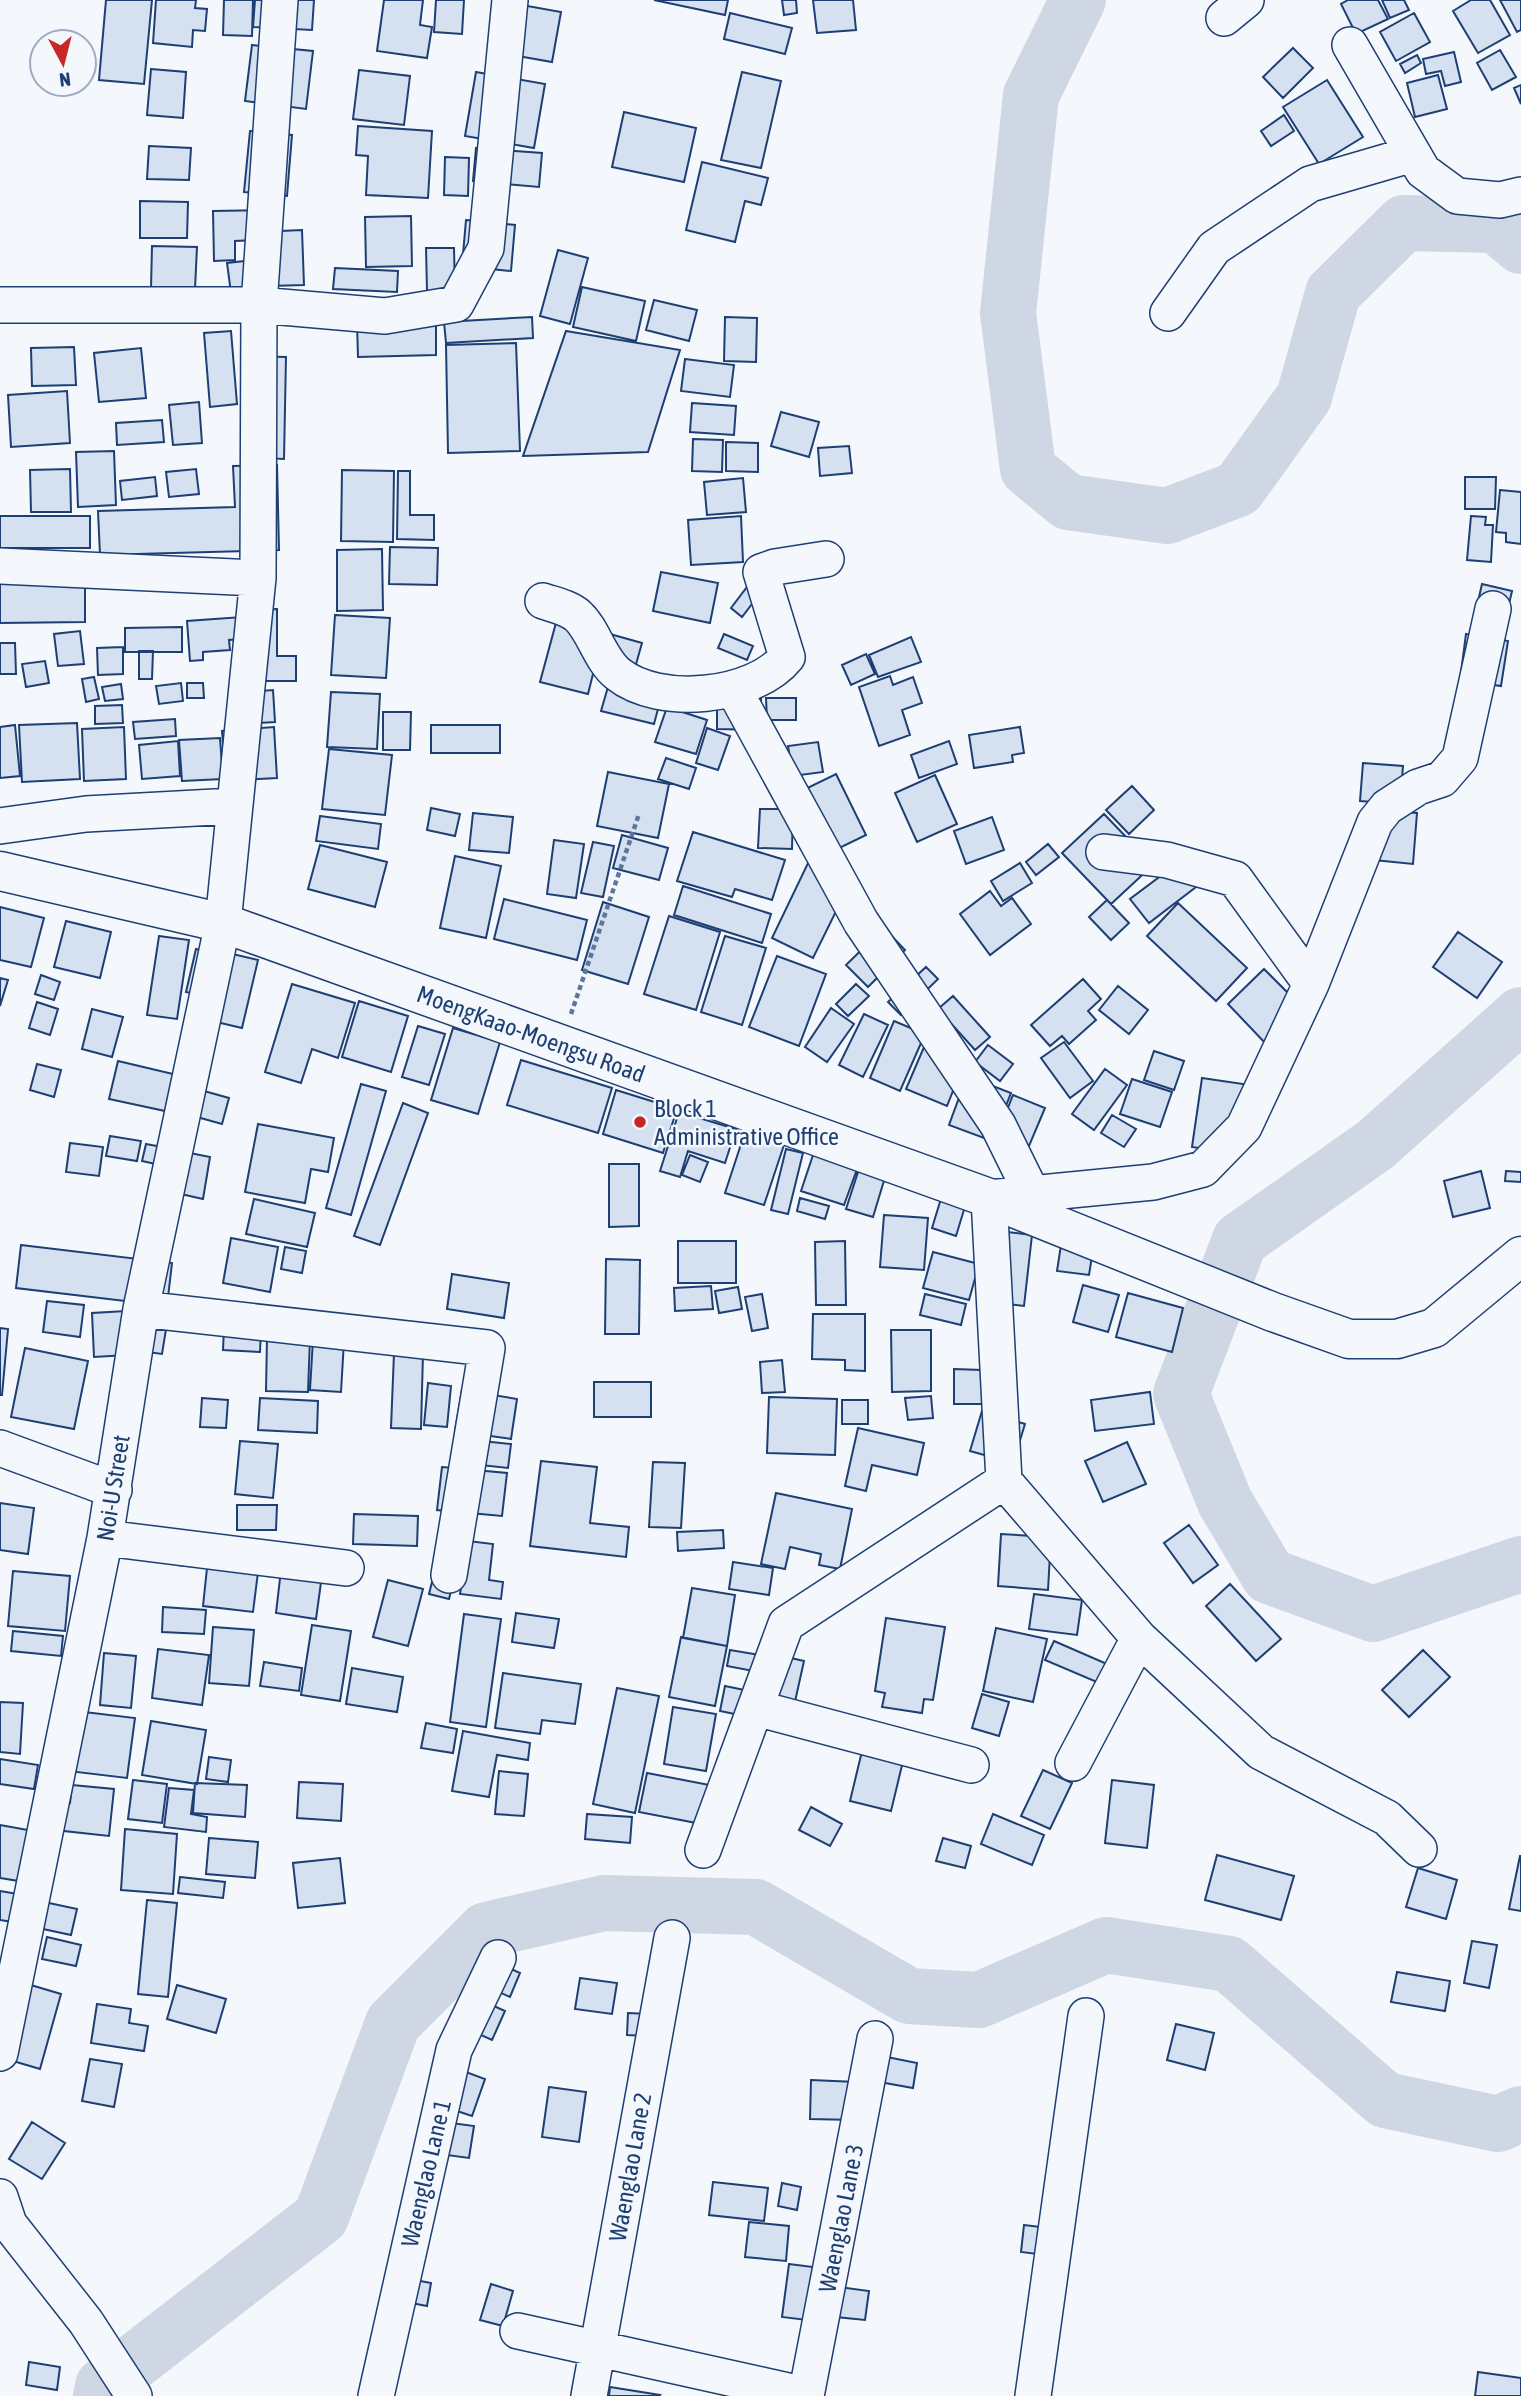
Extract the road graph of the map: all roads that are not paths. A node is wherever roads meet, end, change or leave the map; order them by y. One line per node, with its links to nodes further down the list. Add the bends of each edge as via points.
1 (280, 0): 7 (street, Noi-U Street)
2 (510, 0): 7 (street, via 486,248 456,304 385,316)
3 (1350, 46): 4 (street)
4 (1413, 154): 5 (street, via 1423,171 1457,196 1500,200); 8 (street, via 1310,184 1214,248)
5 (1521, 195)
6 (0, 305): 7 (street)
7 (259, 305): 11 (street, Noi-U Street)
8 (1168, 313)
9 (826, 559): 14 (street, via 761,572 787,657 777,669)
10 (0, 566): 11 (street)
11 (258, 578): 15 (street, Noi-U Street)
12 (543, 601): 14 (street, via 579,617 618,674 666,695)
13 (1493, 609): 20 (street, via 1460,758 1443,779 1418,787 1387,807 1375,822)
14 (734, 690): 21 (street, via 861,922 998,1125)
15 (233, 806): 16 (street, via 86,814); 19 (street, Noi-U Street)
16 (0, 825)
17 (1104, 852): 20 (street, via 1167,860 1235,879)
18 (0, 871): 19 (main road, MoengKaao-Moengsu Road)
19 (223, 923): 22 (main road, MoengKaao-Moengsu Road); 24 (street, Noi-U Street)
20 (1311, 985): 21 (street, via 1244,1127 1203,1169 1153,1182)
21 (1032, 1194): 22 (street)
22 (989, 1198): 23 (main road, MoengKaao-Moengsu Road, via 1349,1339 1397,1339 1434,1328); 26 (street)
23 (1521, 1256)
24 (141, 1309): 27 (street, Noi-U Street); 30 (street, via 487,1348)
25 (0, 1448): 27 (street)
26 (1004, 1481): 31 (street); 32 (street, via 786,1624)
27 (114, 1490): 28 (street, Noi-U Street)
28 (105, 1538): 29 (street); 41 (street, Noi-U Street)
29 (346, 1568)
30 (449, 1575)
31 (1139, 1638): 33 (street); 35 (street, via 1261,1752 1387,1818)
32 (755, 1708): 34 (street); 36 (street)
33 (1073, 1763)
34 (971, 1765)
35 (1419, 1849)
36 (703, 1850)
37 (672, 1938): 44 (street, Waenglao Lane 2)
38 (498, 1958): 46 (street, Waenglao Lane 1, via 454,2050)
39 (1086, 2016): 49 (street)
40 (875, 2039): 48 (street, Waenglao Lane 3)
41 (0, 2053)
42 (3, 2224): 45 (street, via 86,2322)
43 (519, 2331): 44 (street)
44 (598, 2346): 47 (street, Waenglao Lane 2); 48 (street)
45 (134, 2396)
46 (376, 2396)
47 (589, 2396)
48 (806, 2396)
49 (1033, 2396)

